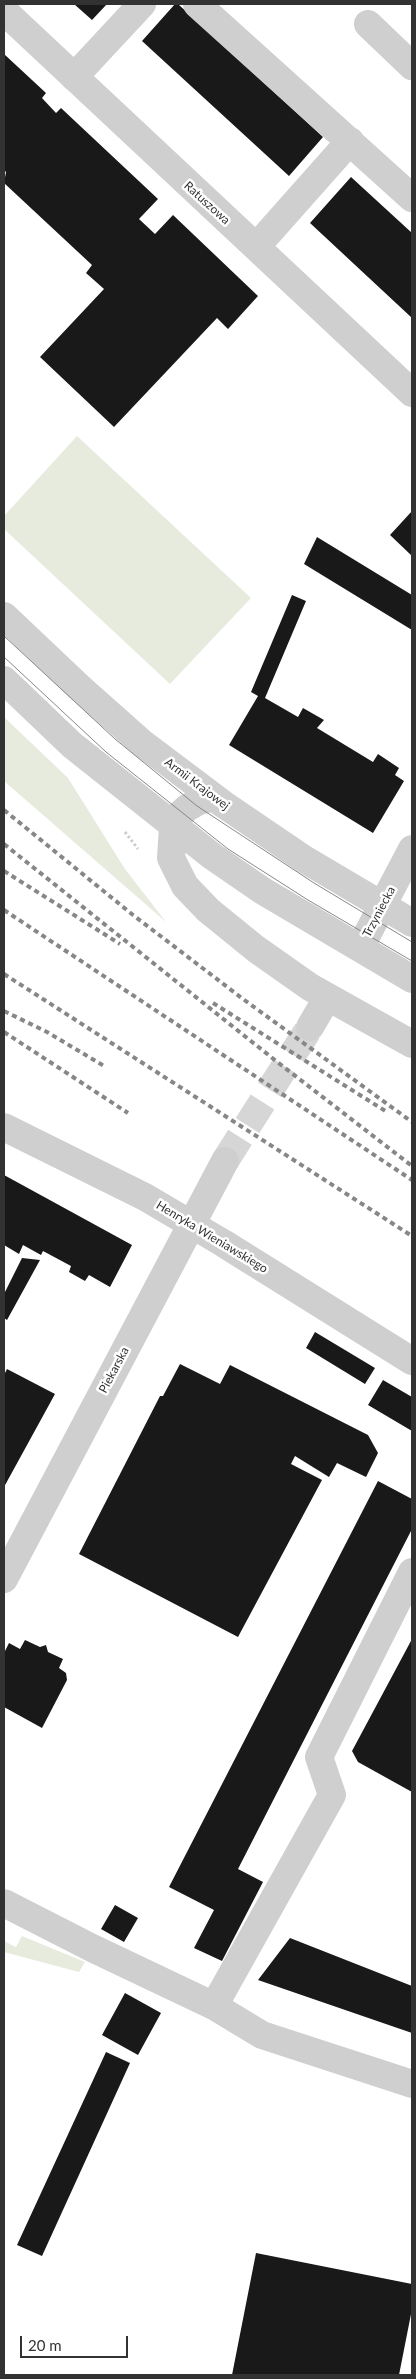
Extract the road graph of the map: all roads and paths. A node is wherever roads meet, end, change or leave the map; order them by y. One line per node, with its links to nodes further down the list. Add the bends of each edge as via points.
1 (142, 4): 6 (street)
2 (197, 4): 7 (street)
3 (4, 11): 6 (street, Ratuszowa)
4 (368, 24): 5 (street)
5 (412, 66)
6 (74, 77): 9 (street, Ratuszowa)
7 (350, 141): 8 (street); 9 (street)
8 (412, 198)
9 (256, 247): 10 (street, Ratuszowa)
10 (412, 393)
11 (4, 616): 13 (street, Armii Krajowej, via 120,724)
12 (4, 680): 14 (street, via 72,745)
13 (214, 797): 14 (street, via 187,808 176,818); 16 (street, Armii Krajowej, via 304,859)
14 (173, 827): 18 (street, via 263,891); 20 (street, via 171,858 185,886 208,910 256,949)
15 (412, 849): 16 (street, Trzyniecka)
16 (382, 906): 17 (street, Armii Krajowej); 18 (street, Trzyniecka)
17 (412, 923)
18 (360, 948): 19 (street)
19 (412, 979)
20 (327, 998): 21 (street); 22 (street)
21 (310, 1027)
22 (412, 1044)
23 (4, 1127): 25 (street, Henryka Wieniawskiego, via 145,1197)
24 (225, 1162): 25 (street, Piekarska)
25 (191, 1224): 26 (street, Henryka Wieniawskiego); 28 (street, Piekarska)
26 (412, 1361)
27 (412, 1572): 30 (street, via 319,1758 332,1794)
28 (4, 1579)
29 (4, 1902): 30 (street)
30 (214, 2006): 31 (street, via 262,2036)
31 (412, 2084)

